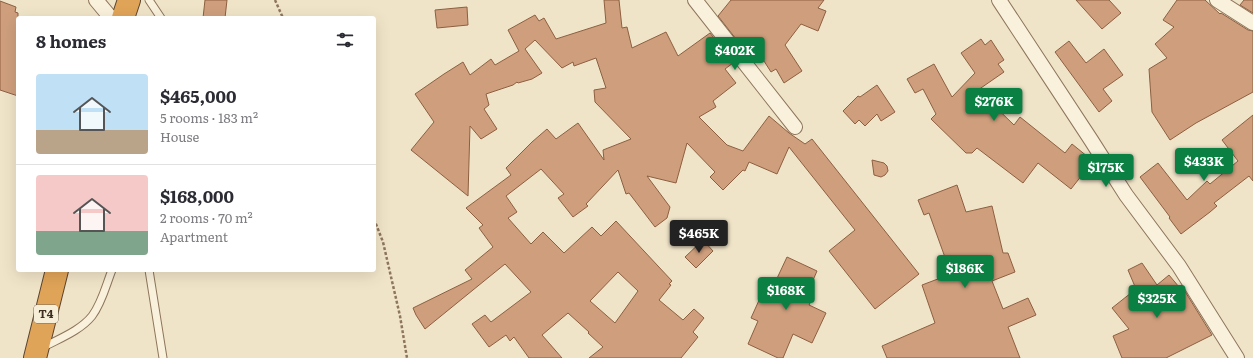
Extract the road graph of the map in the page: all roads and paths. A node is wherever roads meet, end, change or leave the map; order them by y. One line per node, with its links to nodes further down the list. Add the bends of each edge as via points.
1 (96, 0): 8 (street)
2 (129, 0): 9 (highway)
3 (149, 0): 10 (lane)
4 (275, 0): 11 (path)
5 (695, 0): 13 (street)
6 (999, 0): 21 (street, via 1126,195 1179,266)
7 (1217, 0): 12 (street)
8 (109, 16)
9 (124, 16)
10 (160, 16)
11 (282, 16)
12 (1253, 23)
13 (795, 127)
14 (376, 224): 20 (path, via 383,242)
15 (56, 272): 18 (highway, T4)
16 (111, 272): 18 (lane, via 92,316)
17 (149, 272): 19 (lane)
18 (36, 354)
19 (163, 358)
20 (407, 358)
21 (1237, 358)

